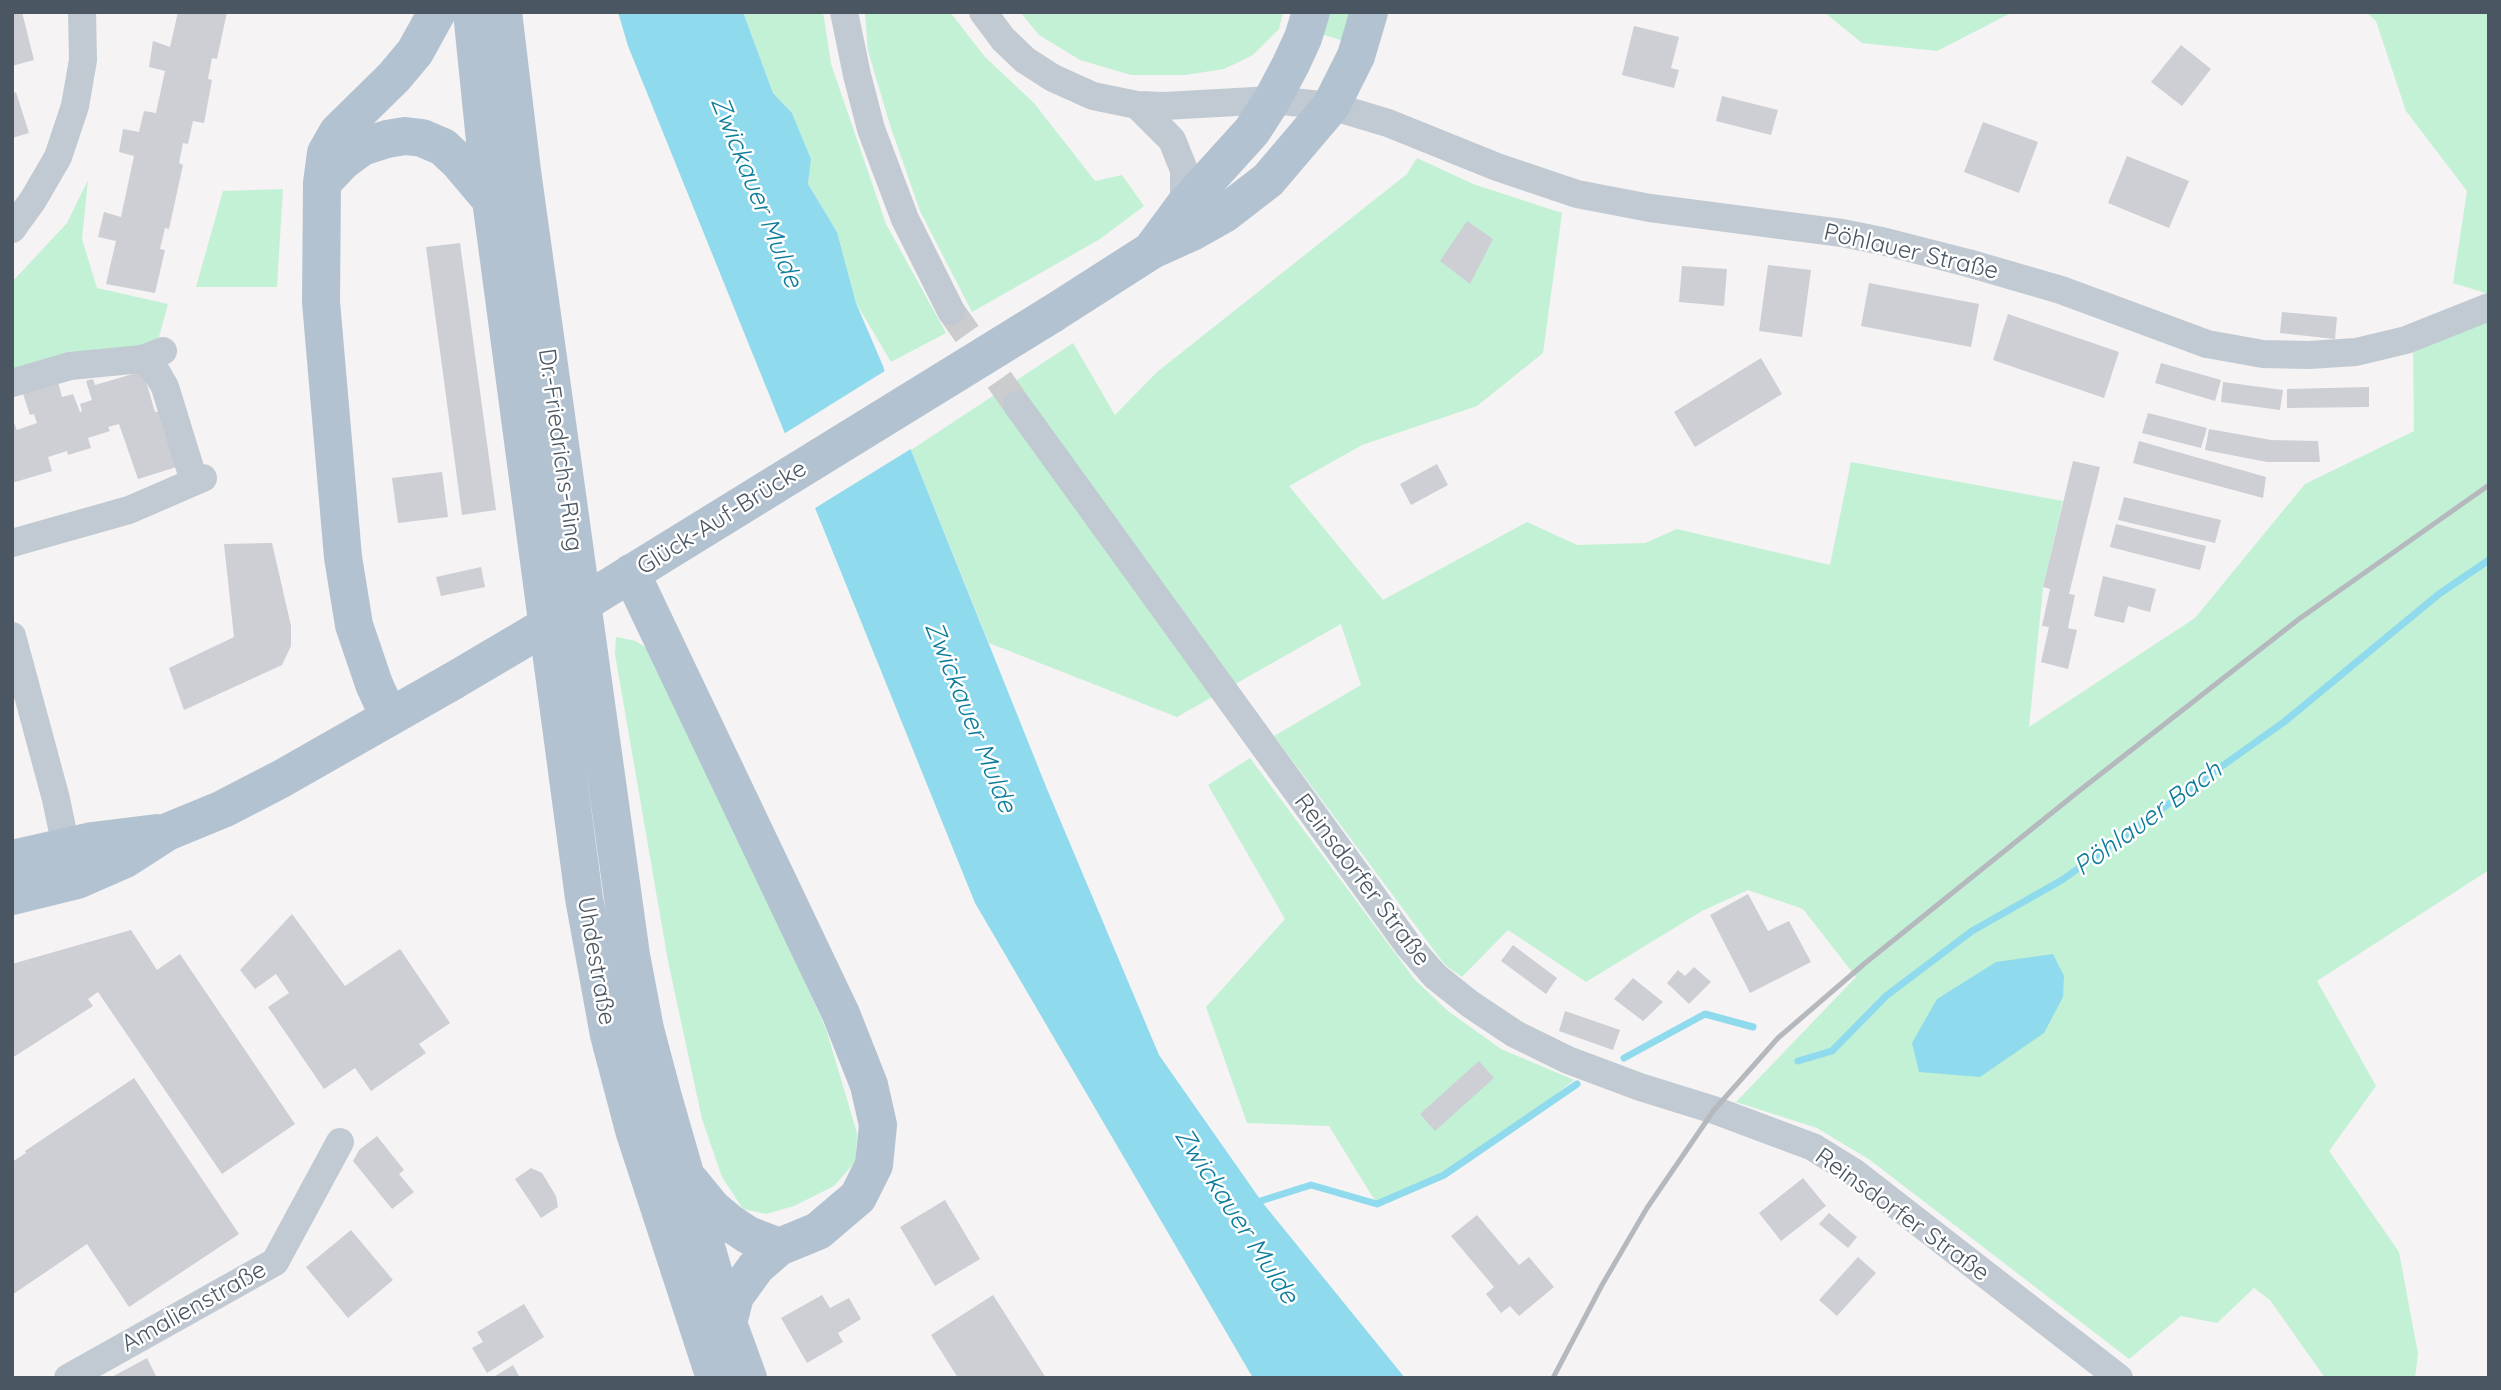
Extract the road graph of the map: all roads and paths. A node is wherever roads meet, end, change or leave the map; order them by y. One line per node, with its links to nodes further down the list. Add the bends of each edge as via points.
1 (82, 12): 15 (street, via 83,60 75,106 58,156)
2 (437, 12): 12 (main road, via 415,52 338,132 326,153)
3 (472, 12): 13 (main road, Dr.-Friedrichs-Ring)
4 (503, 12): 29 (main road, Dr.-Friedrichs-Ring)
5 (844, 12): 18 (street, via 871,128 905,219)
6 (983, 12): 10 (street, via 1003,39 1052,78 1093,96)
7 (1311, 12): 9 (main road)
8 (1369, 12): 11 (main road, via 1356,56)
9 (1272, 100): 10 (street); 11 (street, Pöhlauer Straße); 14 (main road, via 1252,131)
10 (1137, 105): 14 (street, via 1172,140 1184,170)
11 (1331, 106): 16 (main road, via 1251,195 1192,232); 17 (street, Pöhlauer Straße, via 1577,194 1882,241 2061,290 2207,344 2263,354 2356,352 2406,340)
12 (322, 183): 13 (main road, via 362,147 405,136 443,147); 25 (main road, via 321,302 343,557 354,625)
13 (491, 200): 21 (main road, Dr.-Friedrichs-Ring)
14 (1184, 206): 16 (main road)
15 (12, 229)
16 (1152, 250): 23 (main road, Glück-Auf-Brücke, bridge)
17 (2489, 307)
18 (951, 311)
19 (12, 383): 22 (street, via 70,366 152,355 198,480 129,509)
20 (1017, 405): 38 (street, Reinsdorfer Straße, via 1435,976 1516,1034 1568,1060 1813,1147 1855,1173)
21 (535, 531): 36 (main road, Uhdestraße, via 584,898 609,1035 634,1129)
22 (12, 543)
23 (631, 573): 25 (main road, Glück-Auf-Brücke, bridge); 33 (main road, via 841,1014 869,1085 878,1125 874,1165 858,1197 818,1231)
24 (12, 636): 27 (street, via 56,799)
25 (389, 717): 26 (main road, via 281,779)
26 (167, 832): 27 (main road); 30 (main road, via 103,870)
27 (64, 847): 28 (main road); 30 (street, via 48,876)
28 (12, 859)
29 (620, 886): 32 (main road, Uhdestraße, via 645,1029)
30 (23, 893)
31 (340, 1142): 35 (street, Amalienstraße, via 275,1262)
32 (685, 1174): 33 (main road, via 730,1223 748,1236); 34 (main road, Uhdestraße)
33 (779, 1247): 34 (main road, via 756,1267 735,1296)
34 (728, 1323): 37 (main road, Uhdestraße)
35 (68, 1378)
36 (715, 1378)
37 (748, 1378)
38 (2119, 1378)

